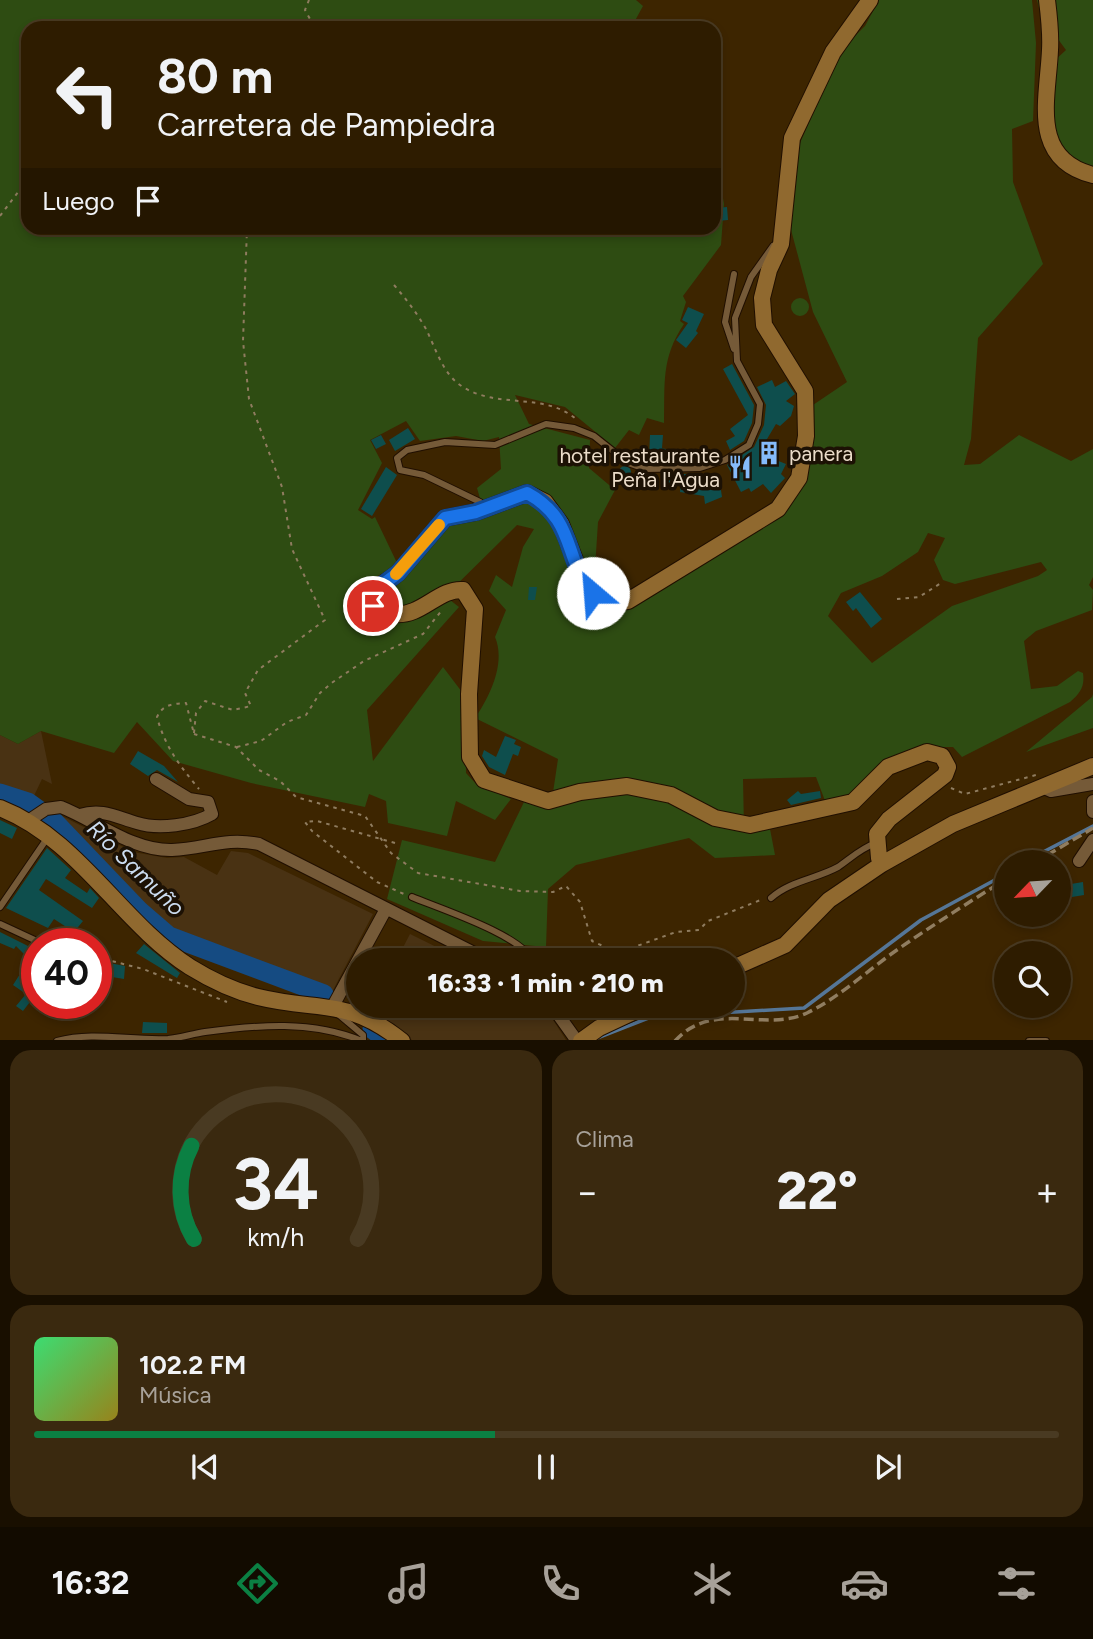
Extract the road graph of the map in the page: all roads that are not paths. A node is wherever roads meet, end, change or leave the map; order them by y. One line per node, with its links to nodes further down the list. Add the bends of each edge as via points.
1 (870, 0): 4 (street, via 833,52 792,138)
2 (1048, 0): 3 (street, via 1048,133 1068,165)
3 (1093, 175)
4 (781, 240): 6 (lane, via 757,268 739,303); 7 (street, via 762,298 764,325 805,391 806,436 799,478 778,509 628,601 602,604 584,583 561,524 545,502 527,493)
5 (734, 274): 6 (lane, via 725,322)
6 (735, 351): 7 (lane, via 740,369 759,399 753,440 725,460 700,468 645,469 628,463 594,436 546,424 495,445 445,442 407,450 397,458 400,470 424,475 480,502)
7 (485, 509): 19 (street, via 445,518 398,573 374,591 373,606 396,614 425,607 450,589 463,590 475,608 470,757 484,780 548,801 627,786 671,795 715,817 750,825 853,802 888,767 927,752 942,756 948,771 889,820 877,834)
8 (1093, 766): 10 (street)
9 (156, 779): 15 (street, via 189,799 208,802 212,814 154,827 97,811)
10 (1039, 781): 11 (street, via 1051,791); 21 (street)
11 (1093, 784)
12 (1093, 801): 14 (street)
13 (0, 808): 16 (street)
14 (1093, 812)
15 (80, 815): 16 (street, via 61,807); 25 (street, via 151,848 173,850 236,840 259,844)
16 (36, 816): 17 (street)
17 (49, 835): 24 (lane); 31 (street, via 150,937 190,967 226,987 259,997)
18 (1093, 840): 20 (street)
19 (876, 843): 21 (street); 23 (lane)
20 (1079, 861)
21 (882, 864): 30 (street, via 829,900 785,945)
22 (412, 897): 29 (lane)
23 (771, 898)
24 (0, 907)
25 (386, 909): 28 (street); 31 (street)
26 (0, 924): 27 (lane)
27 (21, 934)
28 (464, 948)
29 (523, 948)
30 (745, 963)
31 (333, 1006): 36 (lane); 37 (street, via 367,1016)
32 (561, 1018): 38 (street)
33 (620, 1018): 39 (street)
34 (62, 1040): 35 (lane, via 89,1034 170,1039 291,1025 333,1029)
35 (360, 1040)
36 (363, 1040)
37 (401, 1040)
38 (578, 1040)
39 (581, 1040)

